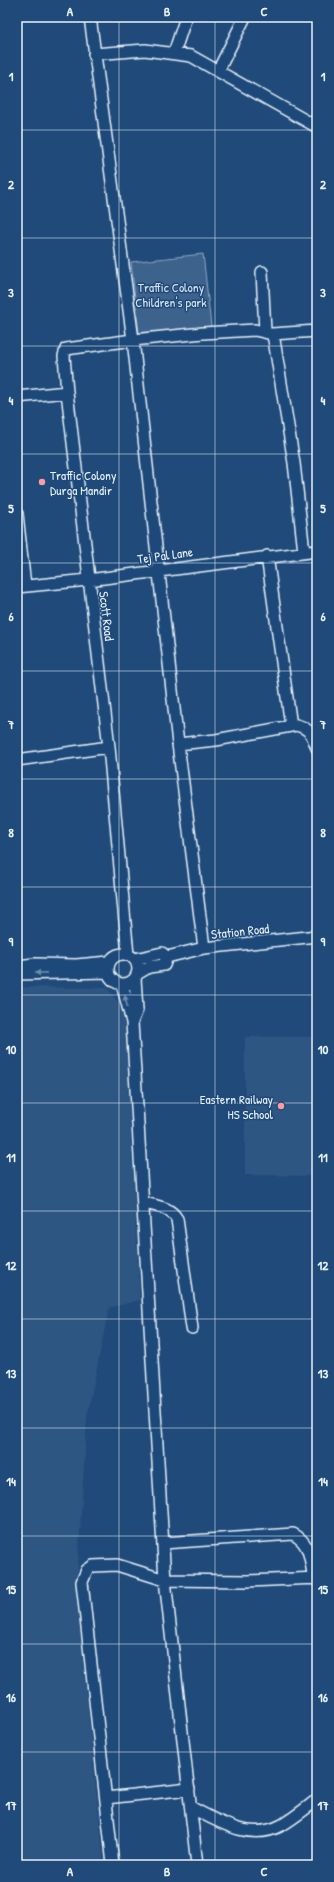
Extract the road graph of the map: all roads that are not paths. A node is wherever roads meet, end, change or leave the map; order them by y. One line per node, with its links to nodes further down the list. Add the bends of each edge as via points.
1 (90, 17): 5 (street)
2 (186, 17): 4 (street)
3 (245, 17): 6 (street)
4 (174, 53): 5 (street, via 145,50); 6 (street, via 191,56)
5 (94, 54): 11 (street)
6 (218, 71): 7 (street)
7 (317, 127)
8 (262, 272): 10 (street)
9 (317, 331): 10 (street)
10 (268, 332): 11 (street, via 255,330 204,333); 16 (street, via 274,340 294,463)
11 (133, 340): 12 (street, Scott Road, via 66,350 64,356); 18 (street)
12 (67, 392): 13 (street); 19 (street, Scott Road)
13 (17, 397)
14 (17, 514): 20 (street)
15 (317, 551): 16 (street, Tej Pal Lane)
16 (304, 552): 17 (street, Tej Pal Lane)
17 (267, 556): 18 (street, Tej Pal Lane); 21 (street)
18 (158, 570): 19 (street, Tej Pal Lane); 23 (street)
19 (88, 580): 20 (street, Tej Pal Lane); 24 (street, Scott Road)
20 (21, 586)
21 (290, 726): 22 (street, via 304,726); 23 (street, via 216,740)
22 (314, 731): 25 (street)
23 (178, 744): 28 (street)
24 (109, 747): 26 (street); 29 (street, Scott Road)
25 (317, 748)
26 (17, 760)
27 (317, 936): 28 (street, Station Road)
28 (204, 948): 30 (street, Station Road)
29 (131, 957): 30 (street, Station Road, via 162,954); 32 (street, via 116,955); 34 (street, via 138,969)
30 (167, 957): 34 (street, Station Road, via 164,965 149,968)
31 (17, 966): 32 (street, via 35,964)
32 (108, 967): 33 (street, one-way to 33); 35 (street, via 112,980)
33 (17, 974)
34 (136, 976): 35 (street, via 131,982); 36 (street, via 137,1010)
35 (122, 984): 36 (street, one-way to 35)
36 (132, 1022): 37 (street)
37 (144, 1203): 38 (street, via 168,1209 177,1219); 39 (street)
38 (192, 1328)
39 (163, 1543): 40 (street, via 293,1534 301,1538 307,1546); 41 (street)
40 (316, 1578): 41 (street, via 247,1581)
41 (165, 1580): 42 (street); 43 (street, via 109,1564 93,1566 83,1575)
42 (189, 1789): 43 (street); 45 (street)
43 (106, 1798): 46 (street)
44 (317, 1800): 45 (street, via 282,1825 264,1831 241,1831 231,1828)
45 (192, 1808): 47 (street)
46 (113, 1865)
47 (197, 1865)

